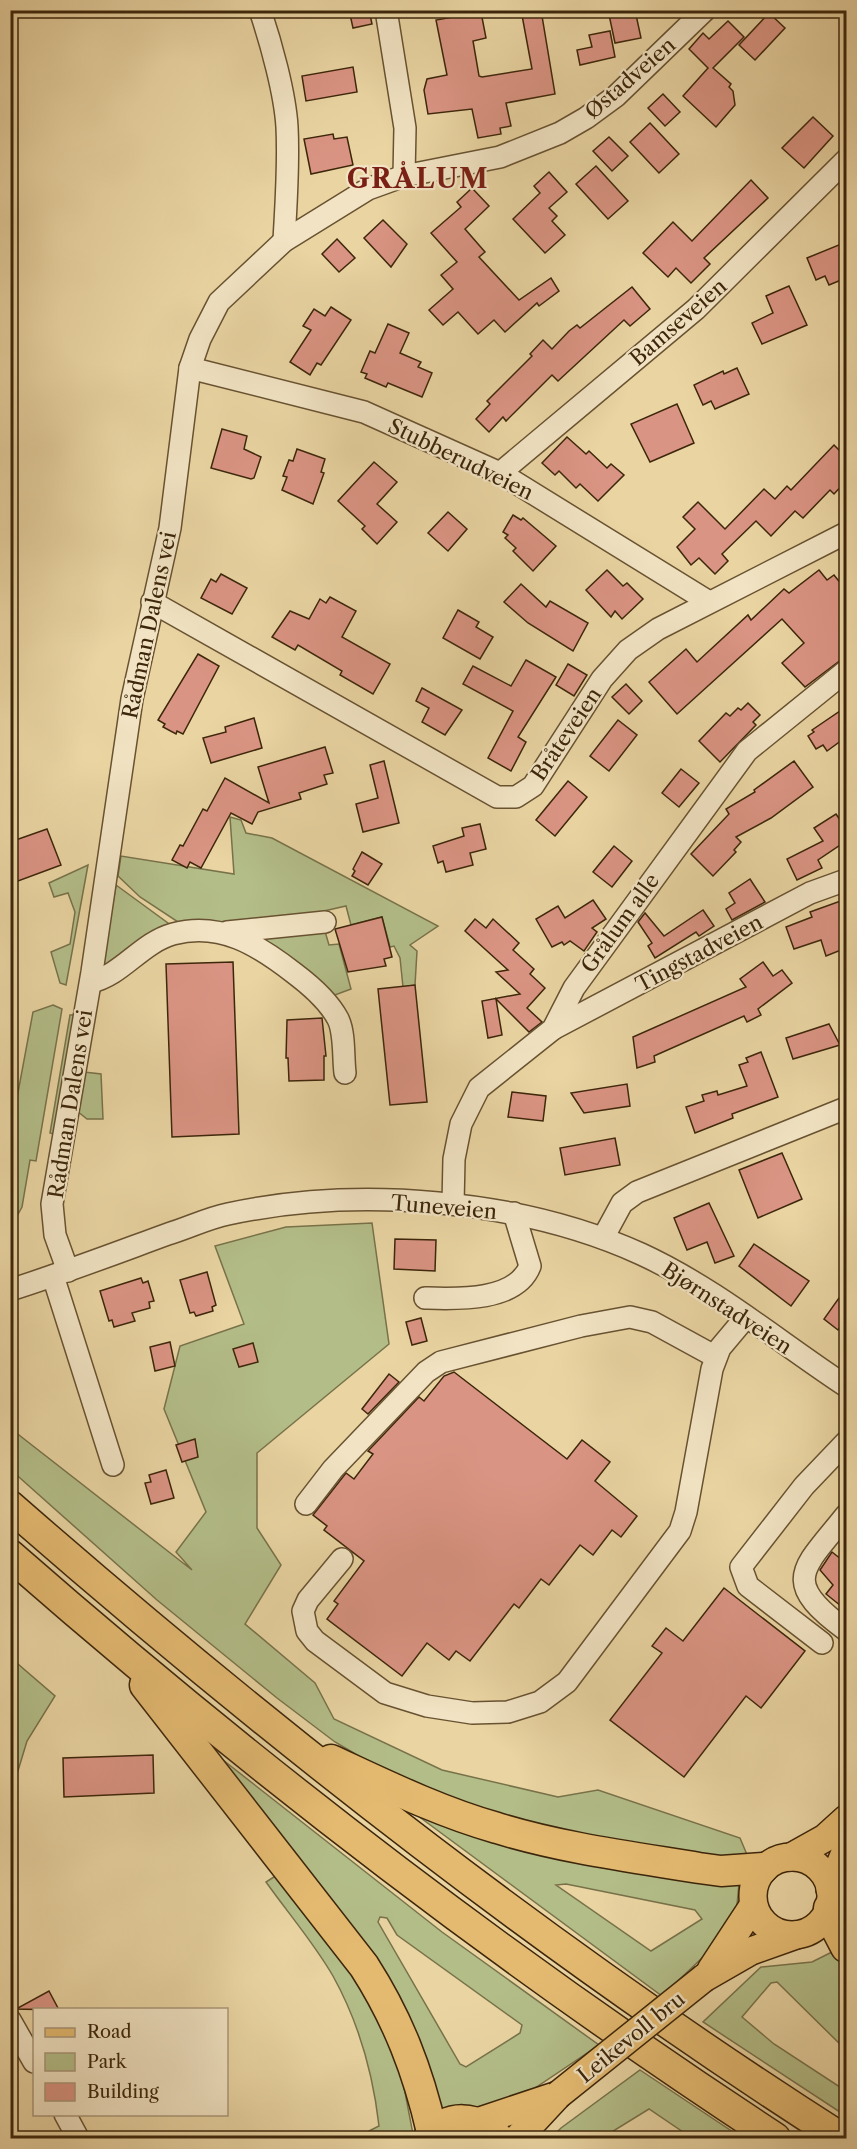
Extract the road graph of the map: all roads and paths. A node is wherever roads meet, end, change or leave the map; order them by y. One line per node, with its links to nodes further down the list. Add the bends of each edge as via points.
1 (260, 10): 6 (street, via 287,123)
2 (386, 10): 5 (street, via 405,128)
3 (705, 10): 5 (street, Østadveien, via 616,96 560,133 501,157)
4 (846, 160): 8 (street, Bamseveien, via 696,309)
5 (404, 176): 6 (street, Østadveien, via 368,189)
6 (284, 241): 7 (street, Rådman Dalens vei, via 219,302)
7 (190, 368): 8 (street, Stubberudveien, via 364,411); 10 (street, Rådman Dalens vei, via 170,528)
8 (500, 473): 11 (street, Stubberudveien)
9 (846, 533): 11 (street, Bråteveien)
10 (152, 602): 11 (street, Bråteveien, via 497,797 516,797 533,786 602,679 628,650); 16 (street, Rådman Dalens vei, via 132,699)
11 (710, 602)
12 (846, 671): 17 (street, Grålum alle, via 747,751 574,988)
13 (846, 880): 17 (street, Tingstadveien, via 810,893)
14 (325, 922): 15 (street)
15 (220, 932): 16 (street, via 172,934 153,942 103,979); 18 (street, via 262,948 328,1003 339,1021)
16 (91, 982): 23 (street, Rådman Dalens vei, via 52,1204)
17 (553, 1029): 20 (street, Grålum alle, via 479,1088 461,1124 454,1159)
18 (345, 1073)
19 (846, 1108): 22 (street, via 637,1192 622,1203)
20 (453, 1204): 21 (street, Tuneveien); 23 (street, Tuneveien, via 329,1202 226,1214)
21 (514, 1213): 22 (street, Tuneveien); 25 (street, via 530,1266 520,1282 467,1300)
22 (603, 1238): 26 (street, Bjørnstadveien, via 643,1255)
23 (61, 1274): 24 (street, Tuneveien); 30 (street, Rådman Dalens vei)
24 (10, 1290)
25 (425, 1298)
26 (746, 1317): 27 (street); 28 (street, Bjørnstadveien)
27 (716, 1357): 31 (street, via 652,1322 630,1317 441,1362 426,1372 333,1469); 35 (street, via 680,1531 567,1682 540,1702 508,1712 472,1713 427,1706 384,1693 315,1641 303,1621 308,1600)
28 (843, 1378)
29 (846, 1442): 37 (street, via 804,1486 741,1567 748,1586)
30 (113, 1465)
31 (306, 1504)
32 (10, 1506): 39 (highway)
33 (846, 1517): 36 (street, via 810,1560 803,1583 820,1611)
34 (10, 1555): 38 (highway)
35 (342, 1559)
36 (846, 1630)
37 (822, 1643)
38 (125, 1655): 54 (highway, via 162,1709 364,1966 390,2007 411,2055); 57 (highway, via 327,1818 501,1950)
39 (290, 1742): 43 (highway, via 430,1805 496,1828 699,1868); 58 (highway, via 599,1974)
40 (846, 1819): 42 (main road, via 825,1838)
41 (846, 1850): 44 (main road)
42 (790, 1857): 43 (main road); 44 (main road, via 813,1863 821,1870)
43 (764, 1868): 45 (main road, via 754,1886)
44 (830, 1899): 46 (main road, via 816,1927); 47 (highway, via 834,1924)
45 (753, 1906): 46 (main road, via 774,1931); 48 (main road)
46 (796, 1935): 48 (main road, Leikevoll bru)
47 (846, 1947)
48 (730, 1954): 51 (main road, Leikevoll bru, bridge)
49 (10, 2020): 50 (street)
50 (33, 2060)
51 (558, 2095): 53 (main road); 56 (main road)
52 (66, 2116): 55 (street)
53 (490, 2130): 54 (main road, via 458,2118)
54 (429, 2135)
55 (78, 2139)
56 (518, 2139)
57 (775, 2139)
58 (841, 2139)

